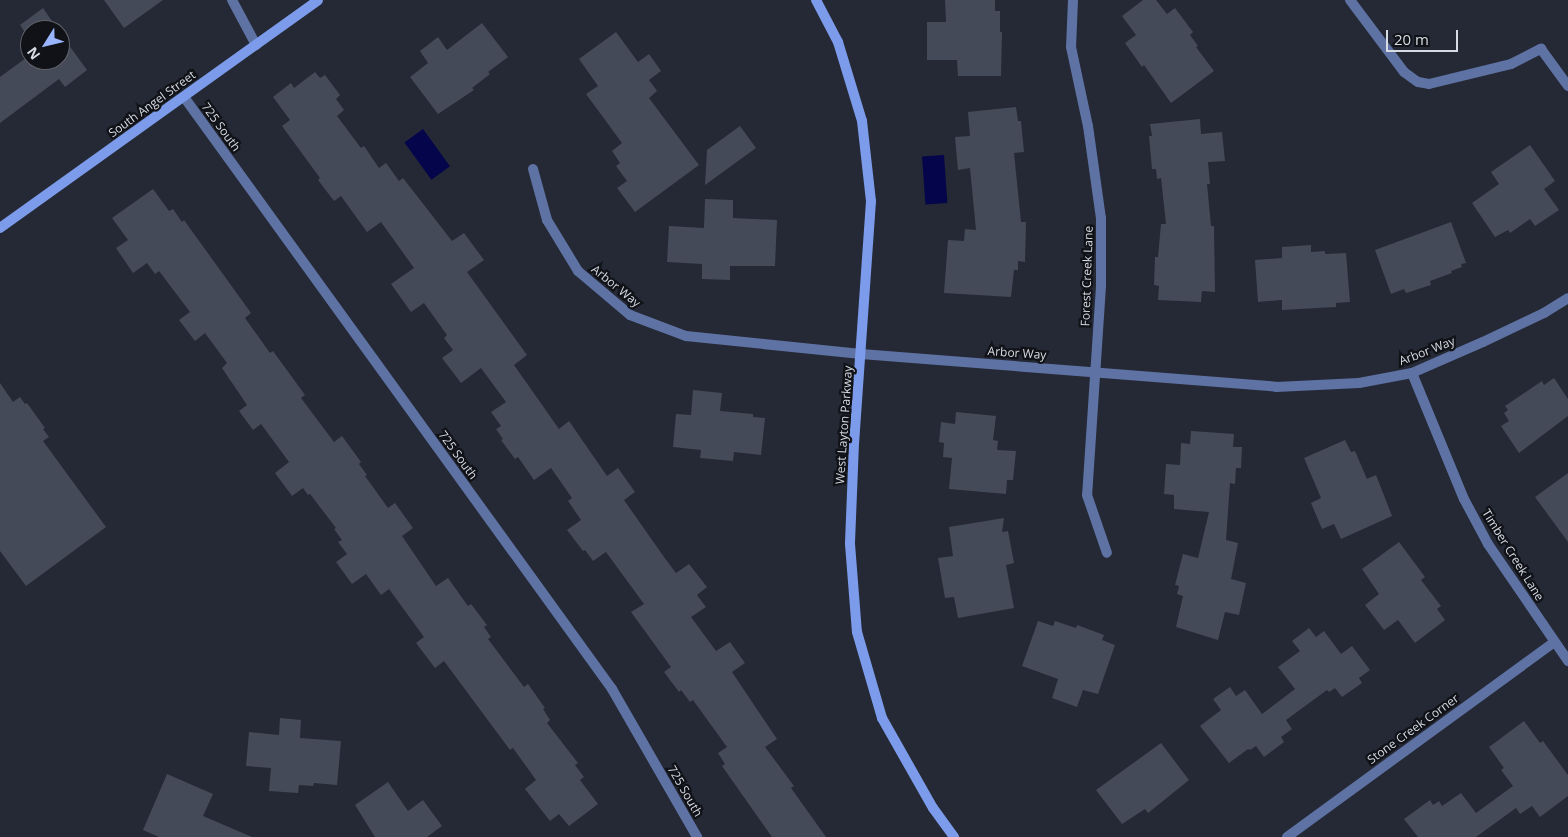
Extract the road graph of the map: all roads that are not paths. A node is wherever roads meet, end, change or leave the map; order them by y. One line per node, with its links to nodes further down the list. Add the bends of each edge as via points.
1 (232, 0): 6 (street)
2 (318, 0): 6 (main road, South Angel Street)
3 (816, 0): 12 (main road, West Layton Parkway, via 838,42 862,121 870,201)
4 (1072, 0): 13 (street, Forest Creek Lane, via 1071,47 1088,126 1101,218 1101,286)
5 (1350, 0): 7 (street, via 1404,72 1418,82 1429,84 1511,64 1541,49)
6 (256, 45): 8 (main road, South Angel Street)
7 (1568, 86)
8 (184, 97): 10 (main road, South Angel Street); 18 (street, 725 South, via 612,689)
9 (534, 169): 12 (street, Arbor Way, via 547,220 578,271 630,316 686,336)
10 (0, 228)
11 (1568, 298): 14 (street, Arbor Way, via 1544,313)
12 (861, 354): 13 (street, Arbor Way); 19 (main road, West Layton Parkway, via 850,544 857,632 882,718 933,808)
13 (1094, 371): 14 (street, Arbor Way, via 1276,387 1359,383); 15 (street, Forest Creek Lane, via 1087,495)
14 (1412, 373): 16 (street, Timber Creek Lane, via 1464,499 1488,544)
15 (1107, 553)
16 (1554, 642): 17 (street, Timber Creek Lane); 20 (street, Stone Creek Corner)
17 (1568, 661)
18 (698, 837)
19 (954, 837)
20 (1287, 837)

